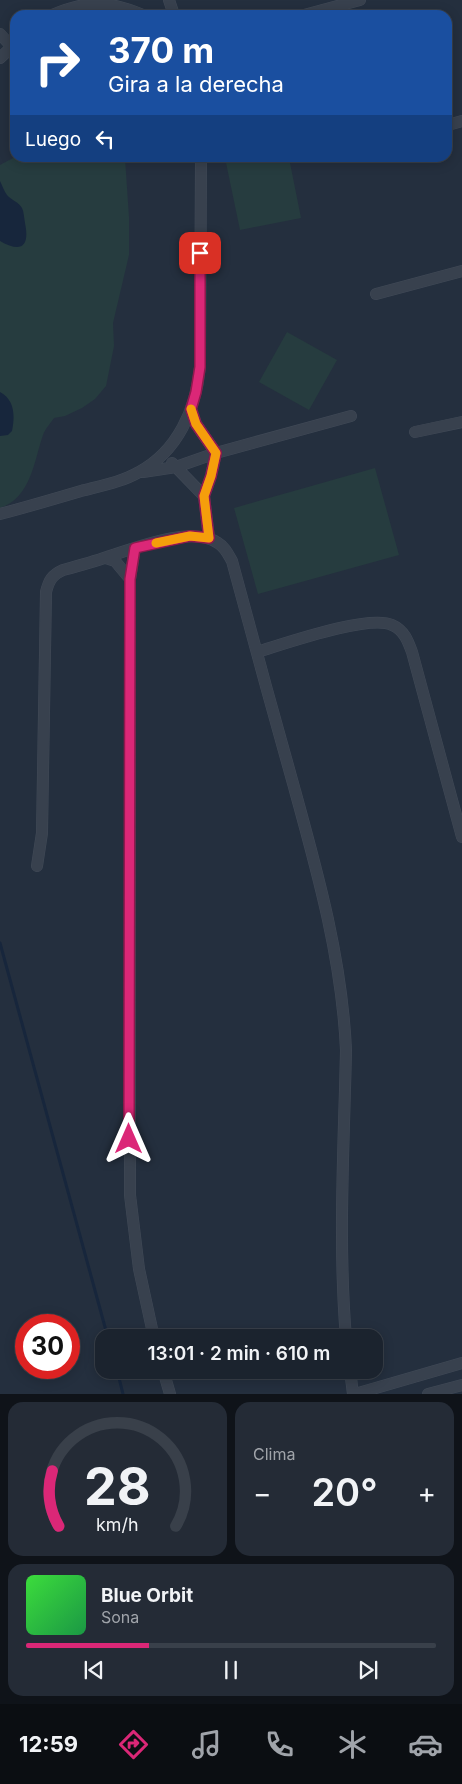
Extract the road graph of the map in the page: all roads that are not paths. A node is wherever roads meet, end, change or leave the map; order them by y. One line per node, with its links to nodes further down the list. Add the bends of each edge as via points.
1 (360, 0): 4 (street)
2 (61, 10): 3 (street, via 89,0 113,3)
3 (130, 10)
4 (323, 10)
5 (0, 34): 6 (street)
6 (10, 42)
7 (10, 49): 8 (street)
8 (0, 58)
9 (201, 162): 12 (street, via 200,367)
10 (462, 271): 11 (street)
11 (376, 294)
12 (191, 409): 16 (street, via 196,424); 17 (street)
13 (351, 416): 16 (street)
14 (462, 422): 15 (street)
15 (415, 432)
16 (216, 453): 18 (street); 20 (street)
17 (164, 454): 18 (street); 19 (street)
18 (176, 467): 19 (street); 20 (street)
19 (138, 473): 21 (street)
20 (204, 496): 22 (street)
21 (0, 514)
22 (209, 538): 23 (street, via 190,536); 26 (street, via 226,550 232,561)
23 (135, 548): 24 (street); 25 (street)
24 (106, 558): 25 (street, via 115,561); 28 (street, via 63,570 52,576 48,584 42,833)
25 (130, 579): 29 (street, via 130,1194 138,1269)
26 (257, 652): 27 (street, via 358,623 380,622 399,629 406,636 412,652); 30 (street, via 315,865 332,935 342,996 346,1050 341,1267)
27 (462, 837)
28 (37, 866)
29 (152, 1329)
30 (345, 1329)
31 (462, 1364): 37 (street)
32 (166, 1379): 36 (street)
33 (352, 1379): 37 (street)
34 (462, 1384): 38 (street)
35 (462, 1389): 39 (street)
36 (170, 1394)
37 (354, 1394)
38 (428, 1394)
39 (460, 1394)

